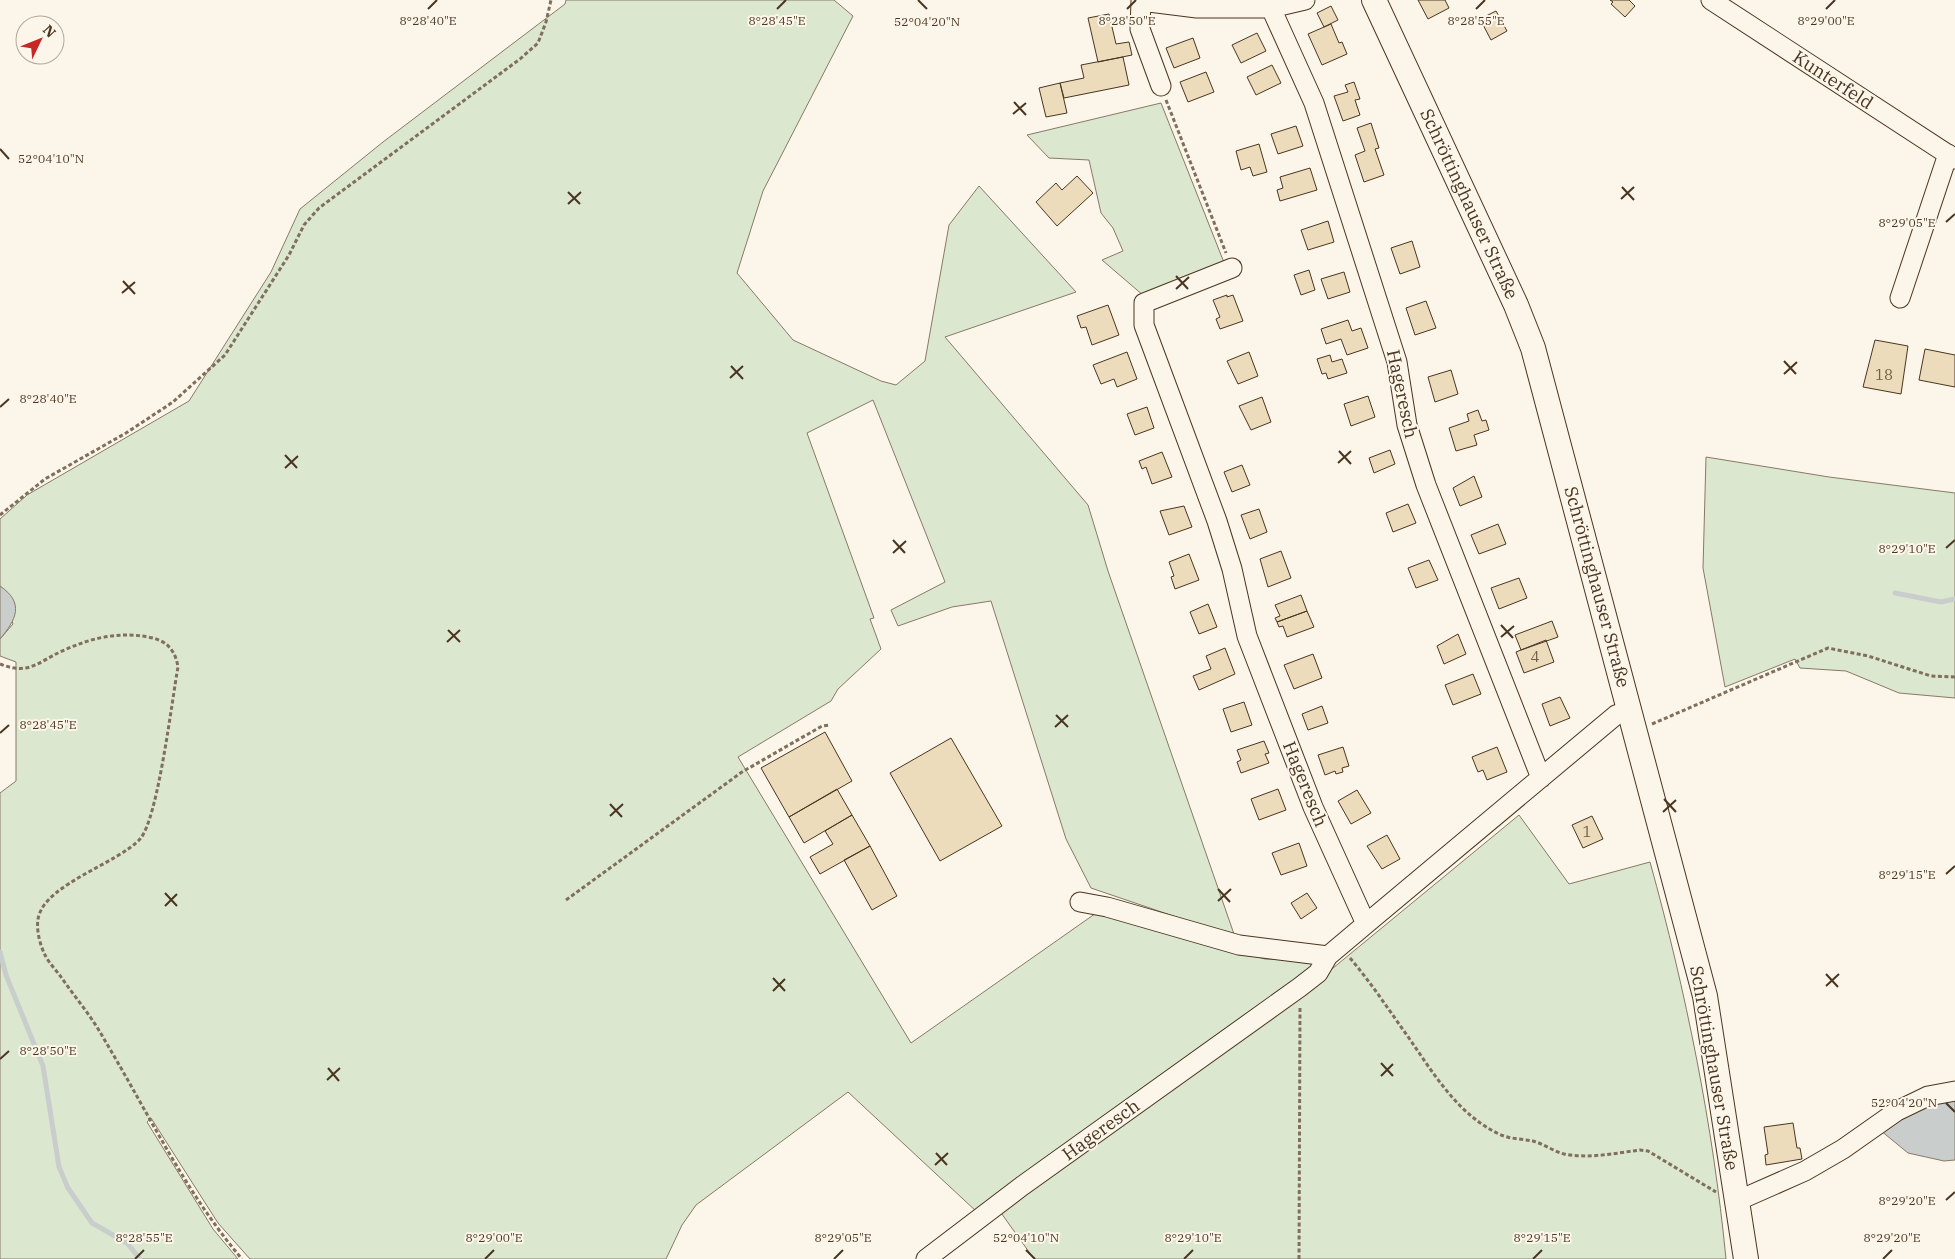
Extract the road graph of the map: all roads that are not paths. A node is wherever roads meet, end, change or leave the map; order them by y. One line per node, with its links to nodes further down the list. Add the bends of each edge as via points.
1 (1305, 0): 4 (street)
2 (1374, 0): 9 (main road, Schröttinghauser Straße, via 1516,305 1532,348)
3 (1711, 0): 6 (street, Kunterfeld)
4 (1271, 8): 5 (street, via 1197,8 1141,1 1140,29); 10 (street, Hageresch, via 1314,103 1398,362 1406,425 1426,485)
5 (1161, 86)
6 (1951, 157): 8 (street)
7 (1232, 268): 12 (street, Hageresch, via 1144,303 1144,325 1220,529 1247,636 1313,807)
8 (1900, 298)
9 (1632, 720): 10 (street, Hageresch, via 1616,715); 15 (main road, Schröttinghauser Straße, via 1705,996)
10 (1541, 778): 12 (street, Hageresch)
11 (1080, 902): 13 (street, via 1238,945)
12 (1366, 924): 13 (street, Hageresch)
13 (1334, 951): 16 (street, Hageresch, via 1318,973 1300,987 1022,1186)
14 (1955, 1091): 15 (street, via 1928,1096 1897,1111 1805,1171)
15 (1737, 1201): 17 (main road, Schröttinghauser Straße)
16 (926, 1259)
17 (1746, 1259)

